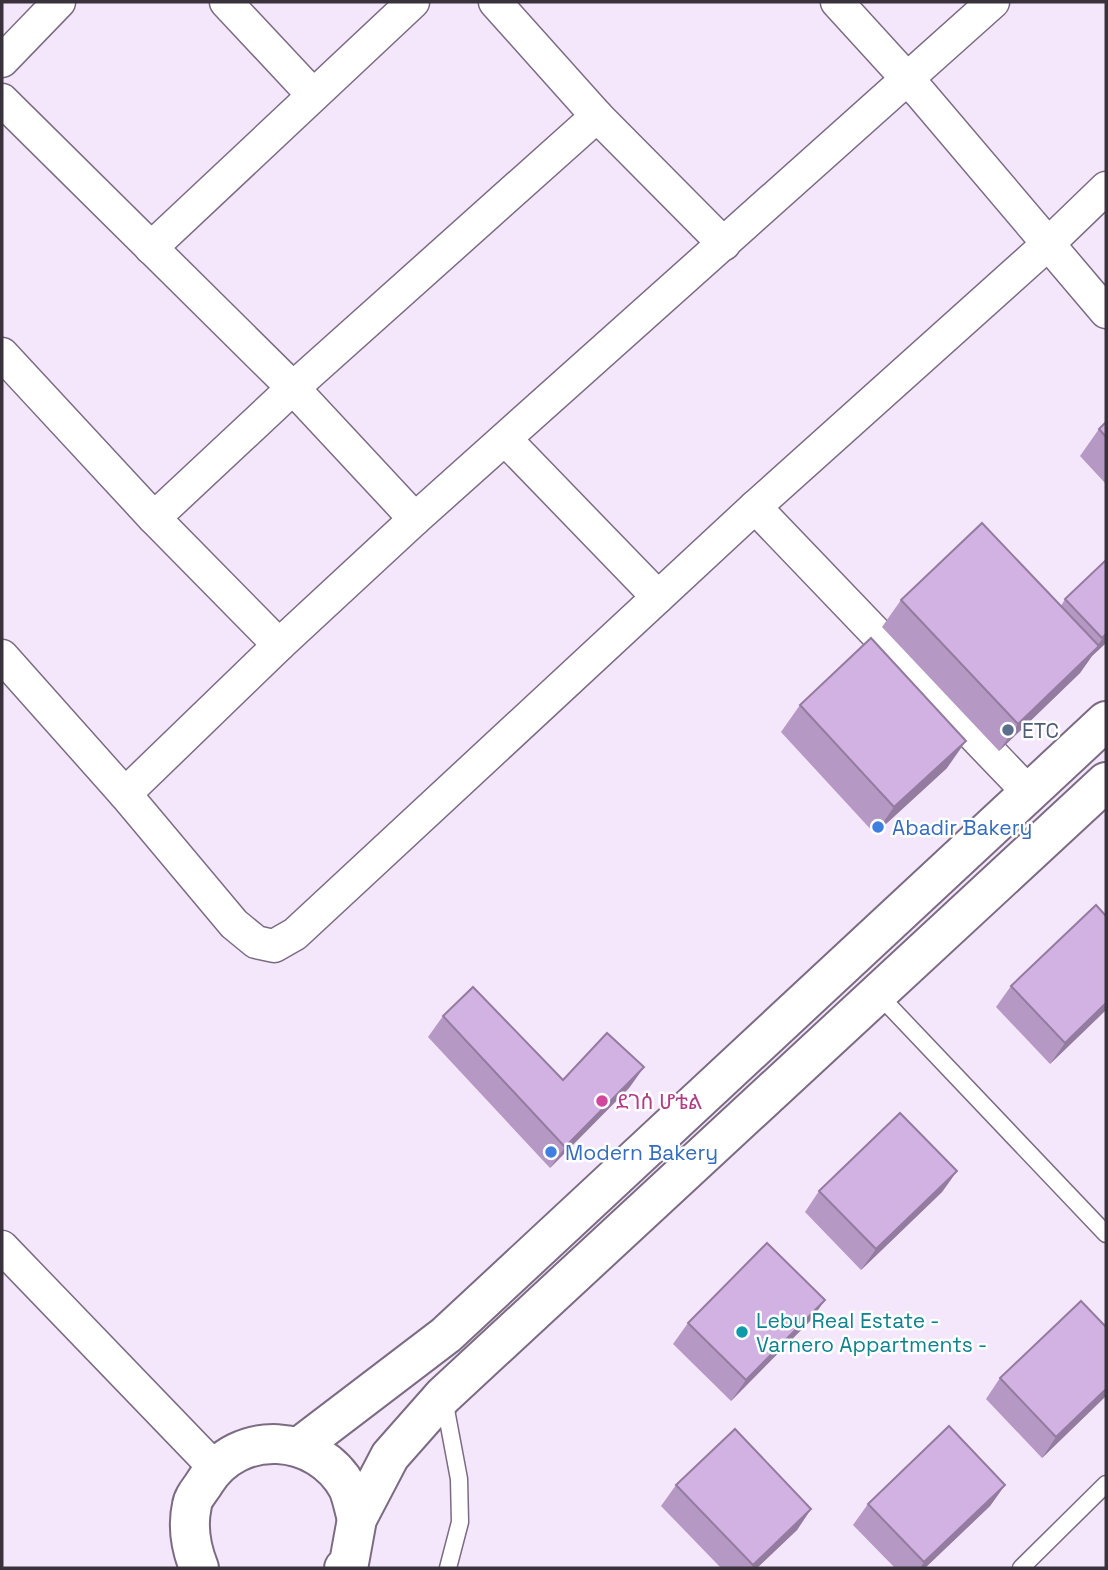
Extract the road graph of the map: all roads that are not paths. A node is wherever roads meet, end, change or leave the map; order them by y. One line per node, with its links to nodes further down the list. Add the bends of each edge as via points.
1 (58, 2): 7 (street)
2 (226, 2): 9 (street)
3 (413, 2): 9 (street)
4 (495, 2): 11 (street)
5 (837, 2): 8 (street)
6 (993, 2): 8 (street)
7 (2, 61)
8 (908, 79): 13 (street); 14 (street)
9 (313, 95): 15 (street)
10 (2, 100): 15 (street)
11 (597, 116): 13 (street); 18 (street)
12 (1106, 188): 14 (street)
13 (724, 244): 19 (street)
14 (1048, 244): 16 (street); 20 (street)
15 (151, 248): 18 (street)
16 (1106, 312)
17 (2, 354): 21 (street)
18 (293, 388): 21 (street); 22 (street)
19 (506, 440): 22 (street); 23 (street)
20 (755, 507): 23 (street); 29 (street)
21 (154, 518): 24 (street)
22 (415, 519): 24 (street)
23 (658, 597): 28 (street, via 295,934 274,946 256,942 234,924)
24 (279, 645): 28 (street)
25 (2, 656): 28 (street)
26 (1106, 721): 29 (main road)
27 (1106, 782): 30 (main road)
28 (125, 794)
29 (1030, 794): 34 (main road, via 446,1335)
30 (877, 993): 31 (lane); 33 (main road)
31 (1106, 1234)
32 (2, 1247): 35 (street)
33 (443, 1396): 37 (main road, via 390,1456); 40 (lane, via 459,1479 460,1522)
34 (299, 1447): 35 (main road, via 269,1443 239,1450); 37 (main road, via 327,1462 348,1488)
35 (214, 1467): 38 (main road, via 192,1503)
36 (1106, 1483): 41 (lane)
37 (357, 1519): 39 (main road, via 349,1563)
38 (187, 1561)
39 (344, 1568)
40 (448, 1568)
41 (1021, 1568)

